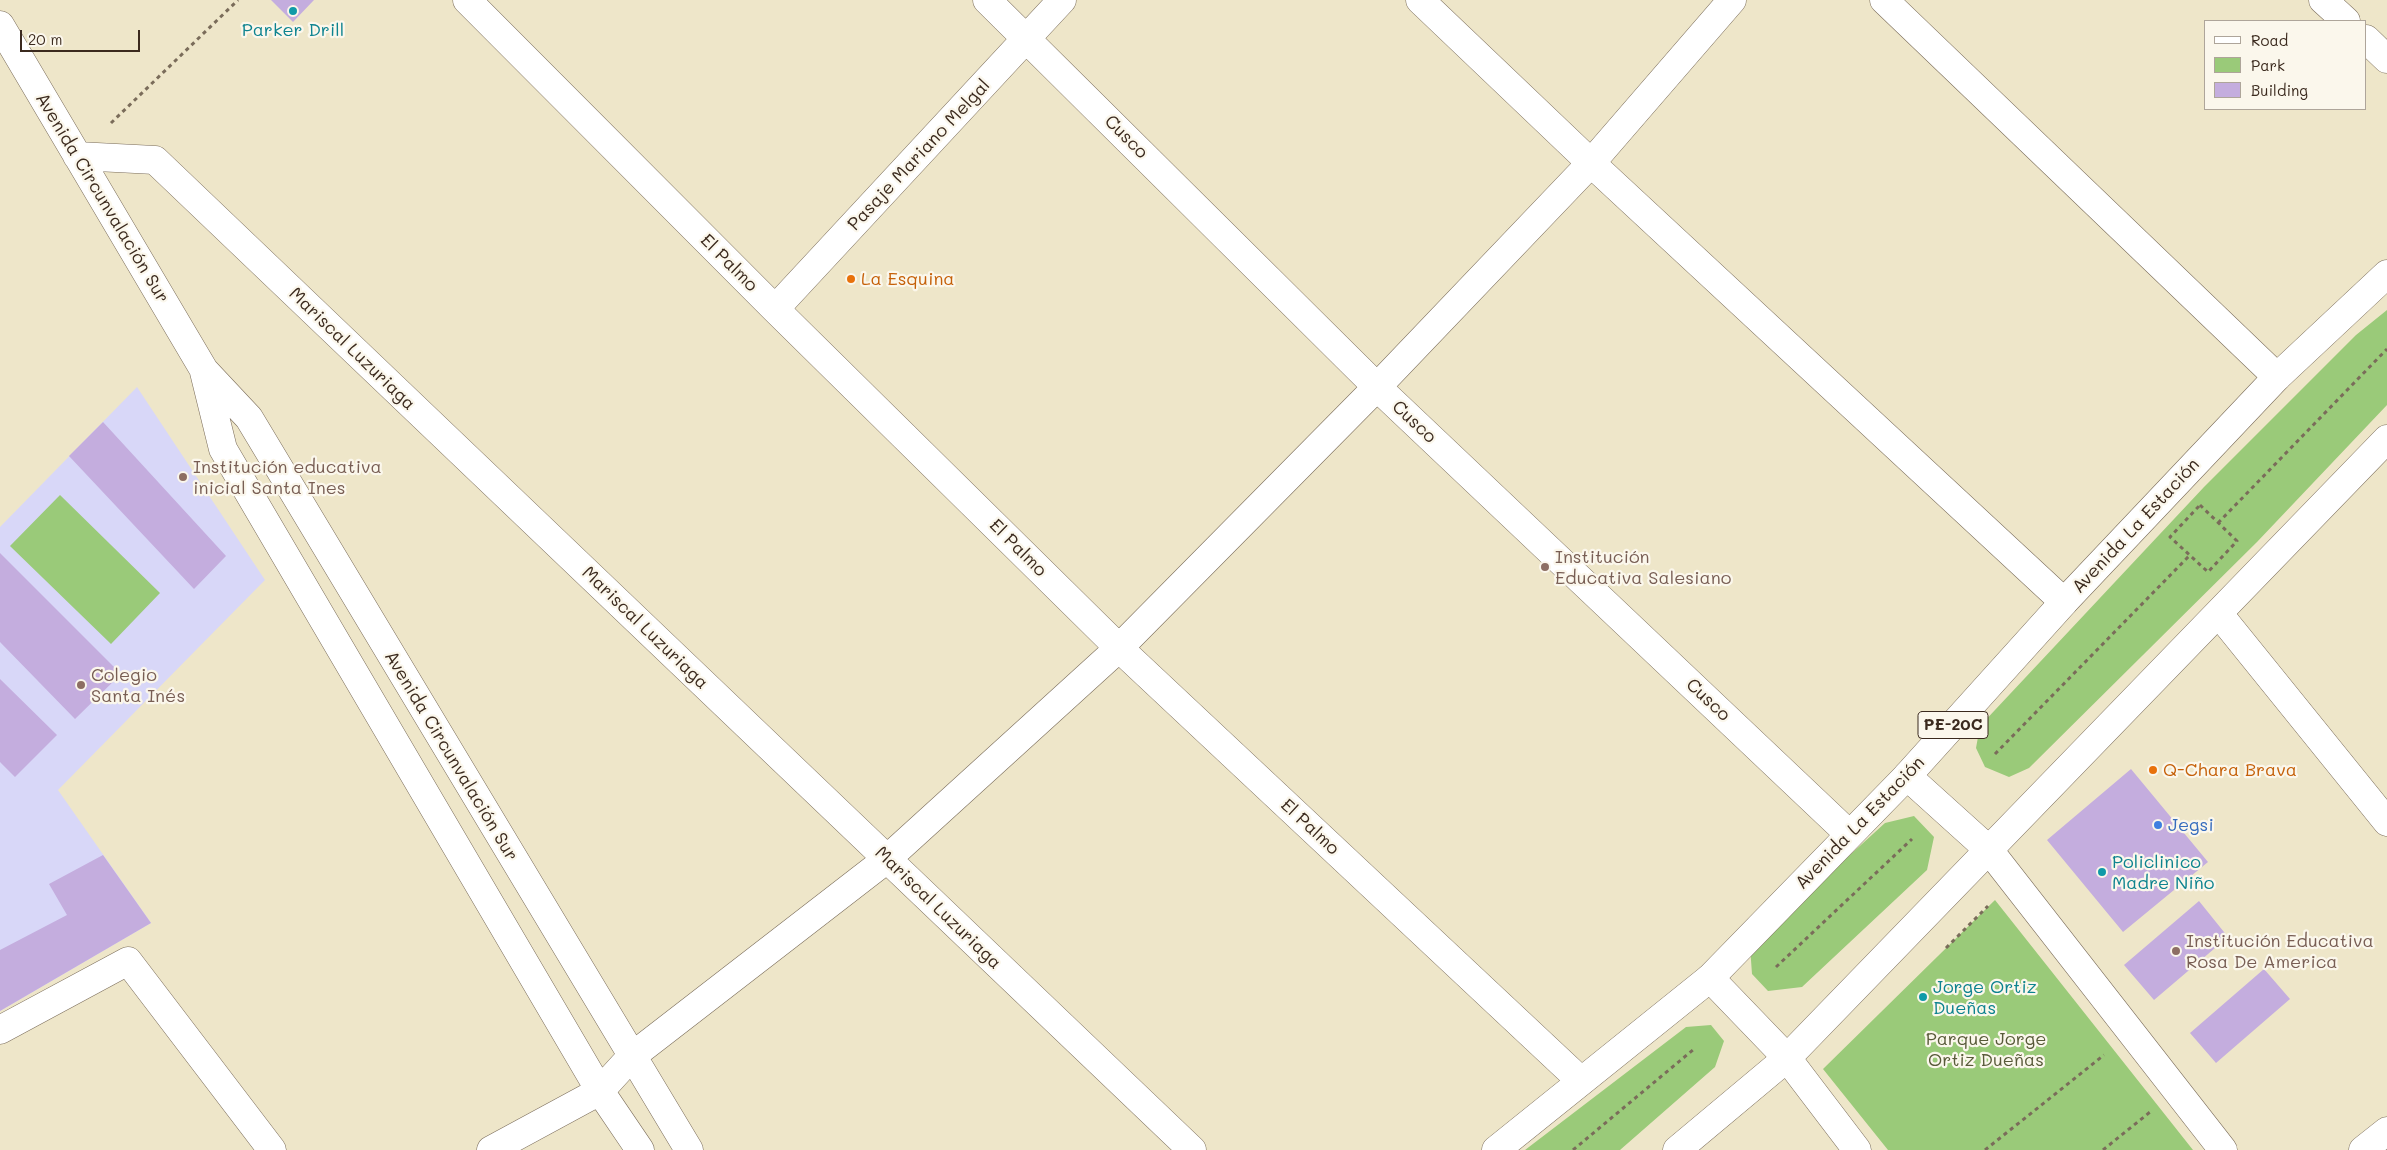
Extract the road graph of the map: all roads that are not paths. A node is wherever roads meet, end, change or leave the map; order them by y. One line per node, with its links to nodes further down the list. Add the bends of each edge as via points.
1 (987, 0): 10 (main road, Cusco)
2 (1062, 0): 10 (main road, Pasaje Mariano Melgal)
3 (1420, 0): 14 (main road)
4 (1732, 0): 14 (main road)
5 (1884, 0): 18 (main road)
6 (2323, 0): 8 (main road)
7 (475, 2): 16 (main road, El Palmo)
8 (2345, 20)
9 (0, 25): 13 (main road, Avenida Circunvalación Sur)
10 (1027, 38): 16 (main road, Pasaje Mariano Melgal); 19 (main road, Cusco)
11 (2367, 40): 12 (main road)
12 (2387, 59)
13 (77, 156): 17 (main road, Avenida Circunvalación Sur); 28 (main road, Mariscal Luzuriaga, via 155,160)
14 (1591, 163): 19 (main road); 21 (main road)
15 (2387, 274): 18 (main road, Avenida La Estación / PE-20C)
16 (775, 309): 23 (main road, El Palmo)
17 (204, 370): 31 (main road, Avenida Circunvalación Sur, via 249,418); 34 (main road, Avenida Circunvalación Sur, via 223,449)
18 (2277, 377): 21 (main road, Avenida La Estación / PE-20C)
19 (1377, 387): 23 (main road); 26 (main road, Cusco)
20 (2387, 439): 22 (main road)
21 (2064, 602): 24 (main road, Avenida La Estación / PE-20C)
22 (2219, 614): 25 (main road); 27 (main road)
23 (1119, 648): 28 (main road); 33 (main road, El Palmo)
24 (1907, 776): 26 (main road, Avenida La Estación / PE-20C); 27 (main road)
25 (2387, 822)
26 (1849, 834): 29 (main road, Avenida La Estación / PE-20C)
27 (1990, 850): 32 (main road); 44 (main road)
28 (887, 859): 31 (main road); 40 (main road, Mariscal Luzuriaga)
29 (1710, 978): 32 (main road); 33 (main road, Avenida La Estación / PE-20C)
30 (0, 1030): 36 (main road, via 128,961)
31 (632, 1057): 34 (main road); 39 (main road, Avenida Circunvalación Sur)
32 (1787, 1058): 42 (main road); 43 (main road)
33 (1581, 1081): 41 (main road, Avenida La Estación / PE-20C)
34 (600, 1091): 37 (main road); 38 (main road, Avenida Circunvalación Sur)
35 (2387, 1131): 45 (main road)
36 (272, 1150)
37 (490, 1150)
38 (640, 1150)
39 (689, 1150)
40 (1192, 1150)
41 (1496, 1150)
42 (1677, 1150)
43 (1857, 1150)
44 (2223, 1150)
45 (2363, 1150)

